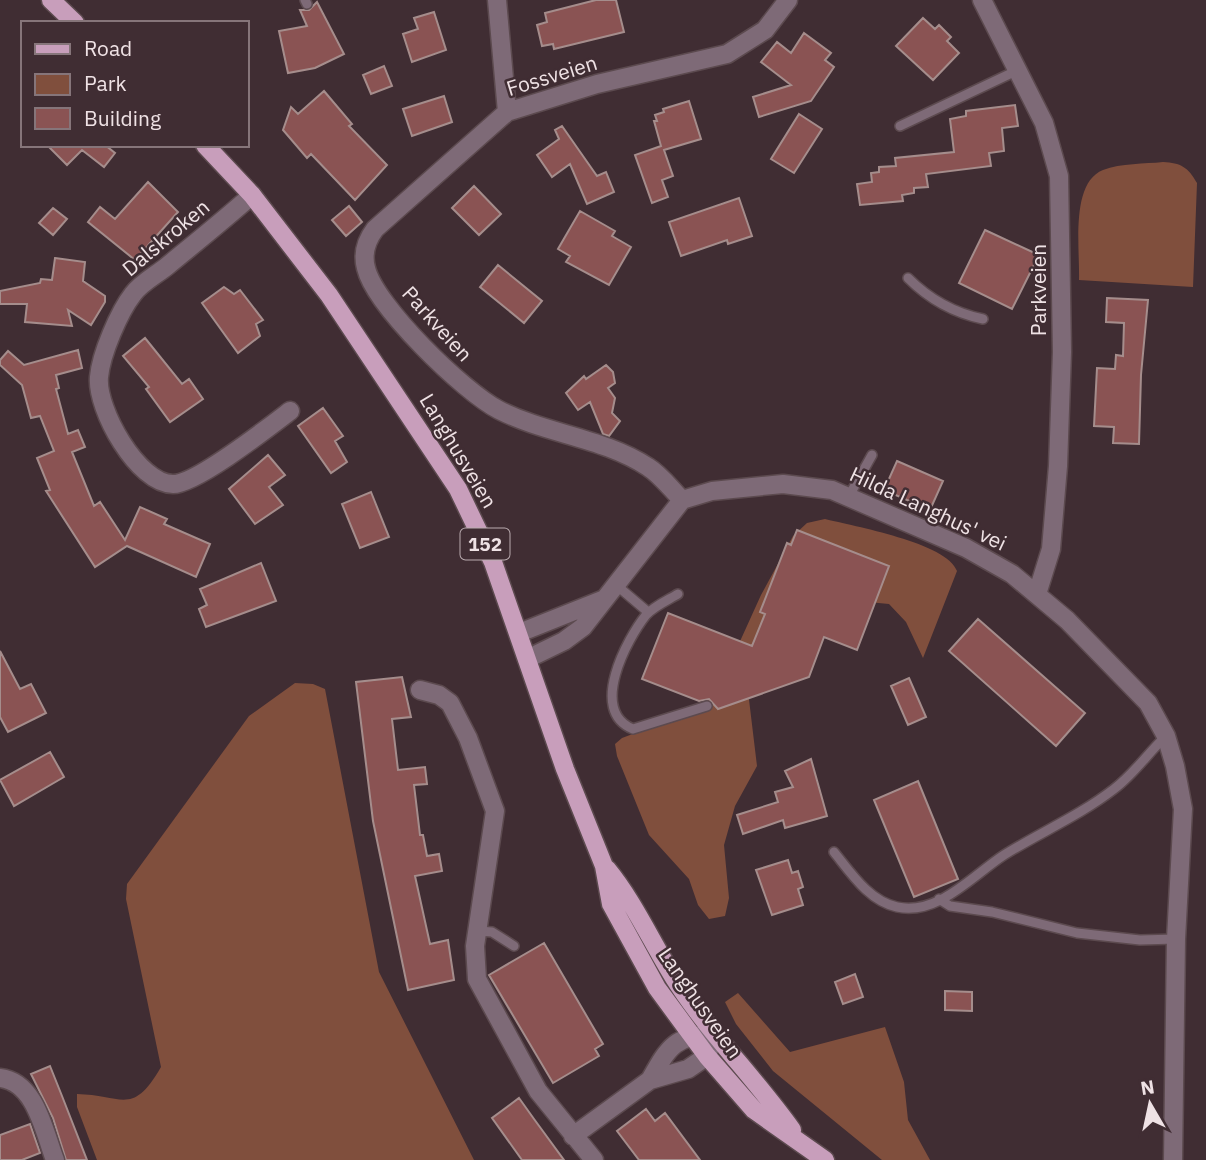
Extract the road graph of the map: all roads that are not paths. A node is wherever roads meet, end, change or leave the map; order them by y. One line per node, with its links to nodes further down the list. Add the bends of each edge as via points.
1 (51, 0): 5 (main road)
2 (497, 0): 7 (street)
3 (788, 0): 7 (street, Fossveien, via 765,30 727,54 597,84)
4 (982, 0): 6 (street, Parkveien)
5 (73, 21)
6 (1019, 69): 8 (lane); 20 (street, Parkveien, via 1056,160 1061,214 1058,466 1051,549)
7 (507, 112): 11 (street, Fossveien, via 375,229)
8 (900, 126)
9 (207, 147): 10 (main road, Langhusveien / 152)
10 (252, 195): 14 (street, Dalskroken, via 133,293 106,349 100,390 104,410 126,447 145,473 164,483 189,479); 23 (main road, Langhusveien / 152, via 329,295 444,466 481,536)
11 (364, 254): 17 (street, Parkveien, via 367,274 433,360 478,397 529,424 635,460)
12 (908, 278): 13 (lane, via 962,314)
13 (983, 319)
14 (290, 411)
15 (872, 455): 16 (lane)
16 (849, 496): 17 (street, Hilda Langhus' vei, via 783,484 712,491); 20 (street, Hilda Langhus' vei, via 975,552)
17 (682, 500): 18 (street)
18 (615, 584): 21 (street); 22 (lane)
19 (678, 593): 22 (lane)
20 (1037, 594): 27 (street, Hilda Langhus' vei, via 1136,690)
21 (601, 600): 23 (street); 24 (street, via 574,635)
22 (648, 612): 26 (lane, via 615,670 613,685 625,726 645,728)
23 (519, 633): 24 (main road, Langhusveien / 152)
24 (527, 659): 29 (main road, Langhusveien / 152)
25 (420, 690): 31 (street, via 450,703 495,811)
26 (708, 706)
27 (1166, 736): 30 (lane, via 1086,810 1003,856); 32 (street, Hilda Langhus' vei, via 1183,809)
28 (834, 852): 30 (lane, via 884,903 918,908)
29 (604, 866): 34 (main road, Langhusveien / 152, via 611,904 657,988); 35 (main road, Langhusveien / 152, via 628,895 674,978)
30 (939, 900): 32 (lane, via 1077,933)
31 (478, 931): 33 (lane, via 492,932); 39 (street, via 474,963 483,995 538,1091)
32 (1176, 939): 44 (street, Hilda Langhus' vei)
33 (514, 946)
34 (690, 1035): 35 (street); 36 (main road, Langhusveien / 152); 38 (street, via 665,1052)
35 (714, 1035): 36 (street); 40 (main road, Langhusveien / 152)
36 (707, 1056): 38 (street, via 688,1069); 40 (main road, Langhusveien / 152, via 754,1110)
37 (0, 1078): 41 (street, via 19,1084 30,1097)
38 (650, 1080): 39 (street)
39 (573, 1136): 42 (street)
40 (798, 1138): 43 (main road, Langhusveien / 152)
41 (55, 1160)
42 (594, 1160)
43 (825, 1160)
44 (1173, 1160)

